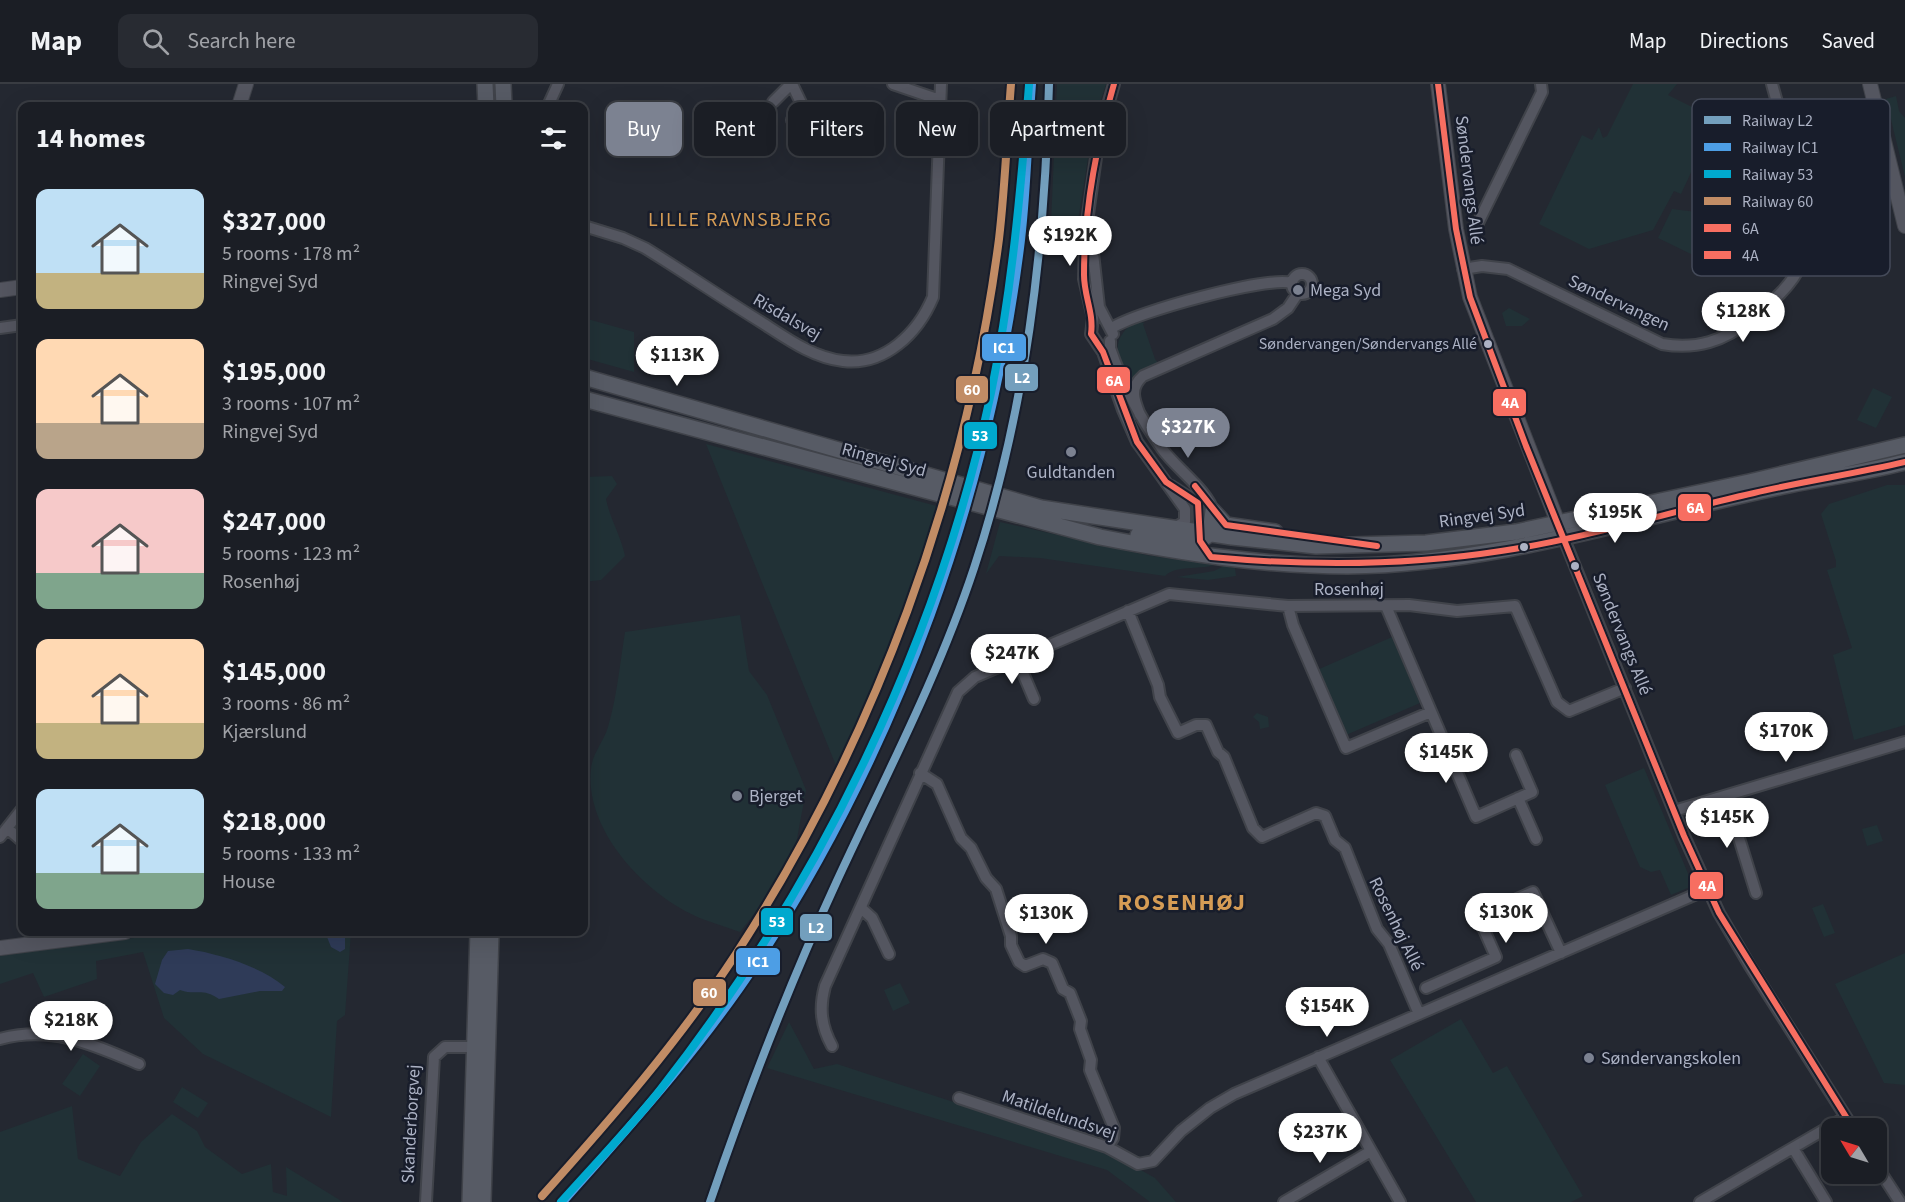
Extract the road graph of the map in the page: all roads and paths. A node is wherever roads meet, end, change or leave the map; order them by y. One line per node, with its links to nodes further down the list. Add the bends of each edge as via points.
1 (246, 84): 16 (street)
2 (485, 84): 17 (main road)
3 (503, 84): 18 (main road)
4 (558, 84): 19 (street)
5 (791, 84): 20 (street); 21 (street)
6 (893, 84): 15 (street)
7 (941, 84): 15 (street, Risdalsvej)
8 (1114, 84): 23 (street, via 1099,136)
9 (1438, 84): 27 (street, Søndervangs Allé)
10 (1541, 84): 24 (street, via 1542,92)
11 (1772, 84): 13 (street, Søndervangen)
12 (1870, 84): 14 (street)
13 (1776, 99)
14 (1874, 99)
15 (940, 100): 26 (street, Risdalsvej, via 933,297 927,312 906,338 877,357 843,362 809,351 645,248)
16 (240, 102)
17 (486, 102)
18 (504, 102)
19 (550, 102)
20 (772, 102)
21 (800, 102)
22 (1890, 165): 25 (street)
23 (1088, 211): 31 (street, via 1099,307); 33 (street, via 1084,279)
24 (1478, 223)
25 (1905, 226)
26 (588, 227)
27 (1463, 269): 28 (street, Søndervangen, via 1508,269 1662,344 1689,346 1728,335 1769,305); 45 (street, Søndervangs Allé, via 1486,342)
28 (1793, 276)
29 (18, 288): 30 (street)
30 (0, 290)
31 (1109, 325): 33 (street, via 1098,322); 35 (street, via 1113,335); 39 (street, via 1269,282 1295,288 1288,308 1273,319 1143,376 1133,393)
32 (18, 326): 34 (street)
33 (1092, 327): 36 (street, via 1091,337)
34 (0, 328)
35 (1110, 341): 36 (street); 39 (street, via 1124,386)
36 (1098, 344): 42 (street, via 1133,434)
37 (588, 380): 46 (main road, Ringvej Syd, via 1005,499)
38 (588, 400): 44 (main road, Ringvej Syd)
39 (1140, 415): 43 (street, via 1179,471 1207,497)
40 (1905, 445): 45 (main road, Ringvej Syd)
41 (1905, 462): 48 (main road, Ringvej Syd, via 1790,484)
42 (1166, 482): 46 (street, via 1186,511 1185,522); 47 (street, via 1198,503)
43 (1213, 511): 47 (main road); 49 (main road, via 1228,525)
44 (1034, 520): 47 (main road, via 1188,542); 50 (main road, Ringvej Syd, via 1100,537)
45 (1558, 523): 48 (street, Søndervangs Allé); 49 (main road, Ringvej Syd, via 1468,539)
46 (1173, 529): 47 (main road, Ringvej Syd)
47 (1203, 536): 49 (main road, Ringvej Syd); 50 (street)
48 (1564, 539): 50 (main road, Ringvej Syd, via 1463,556 1349,566); 55 (street, Søndervangs Allé)
49 (1367, 547)
50 (1211, 557)
51 (1288, 606): 52 (street, Rosenhøj); 53 (street, Rosenhøj, via 1169,594); 57 (street, via 1346,748)
52 (1386, 606): 55 (street, Rosenhøj, via 1456,611 1515,606 1563,708 1569,711); 57 (street)
53 (1128, 611): 54 (street, Rosenhøj); 78 (street, Rosenhøj Allé, via 1160,697 1178,733 1206,725 1224,757 1253,828 1262,837 1316,813 1324,816 1335,840 1345,848 1377,930 1389,944)
54 (1017, 659): 56 (street); 60 (street, Rosenhøj, via 963,685)
55 (1625, 688): 63 (street, Søndervangs Allé)
56 (1034, 699)
57 (1431, 712): 62 (street, via 1476,817)
58 (1905, 742): 61 (street)
59 (1516, 754): 62 (street, via 1532,792)
60 (920, 773): 70 (street, Rosenhøj); 86 (street, via 937,784 961,838 996,889 1019,962 1025,966 1043,959 1052,963 1063,989 1070,993 1081,1021 1090,1070 1114,1128)
61 (1726, 796): 63 (street); 69 (street)
62 (1518, 798): 67 (street)
63 (1674, 811): 68 (street, Søndervangs Allé)
64 (18, 814): 65 (street)
65 (4, 832): 66 (street)
66 (18, 837)
67 (1536, 839)
68 (1708, 889): 75 (street, Matildelundsvej); 85 (street, Søndervangs Allé, via 1750,966)
69 (1756, 893)
70 (861, 908): 76 (street, via 872,918); 80 (street, Rosenhøj, via 821,999 824,1031)
71 (88, 936): 74 (street)
72 (478, 936): 81 (main road)
73 (491, 936): 81 (main road)
74 (0, 948)
75 (1560, 953): 77 (street, via 1533,892 1478,916 1496,957); 78 (street, Matildelundsvej)
76 (890, 954)
77 (1426, 988)
78 (1419, 1014): 82 (street, Matildelundsvej)
79 (0, 1039): 83 (street, via 26,1034 63,1035)
80 (832, 1046)
81 (481, 1047): 90 (street, Skanderborgvej, via 445,1047 434,1057); 91 (main road); 92 (main road)
82 (1318, 1057): 86 (street, Matildelundsvej, via 1210,1108 1146,1164 1138,1164); 88 (street)
83 (139, 1064)
84 (959, 1098): 86 (street, Matildelundsvej)
85 (1846, 1117): 87 (street)
86 (1107, 1148)
87 (1792, 1148): 95 (street); 96 (street)
88 (1371, 1151): 93 (street); 94 (street)
89 (1887, 1182): 97 (street)
90 (426, 1202)
91 (470, 1202)
92 (483, 1202)
93 (1284, 1202)
94 (1400, 1202)
95 (1700, 1202)
96 (1826, 1202)
97 (1900, 1202)

